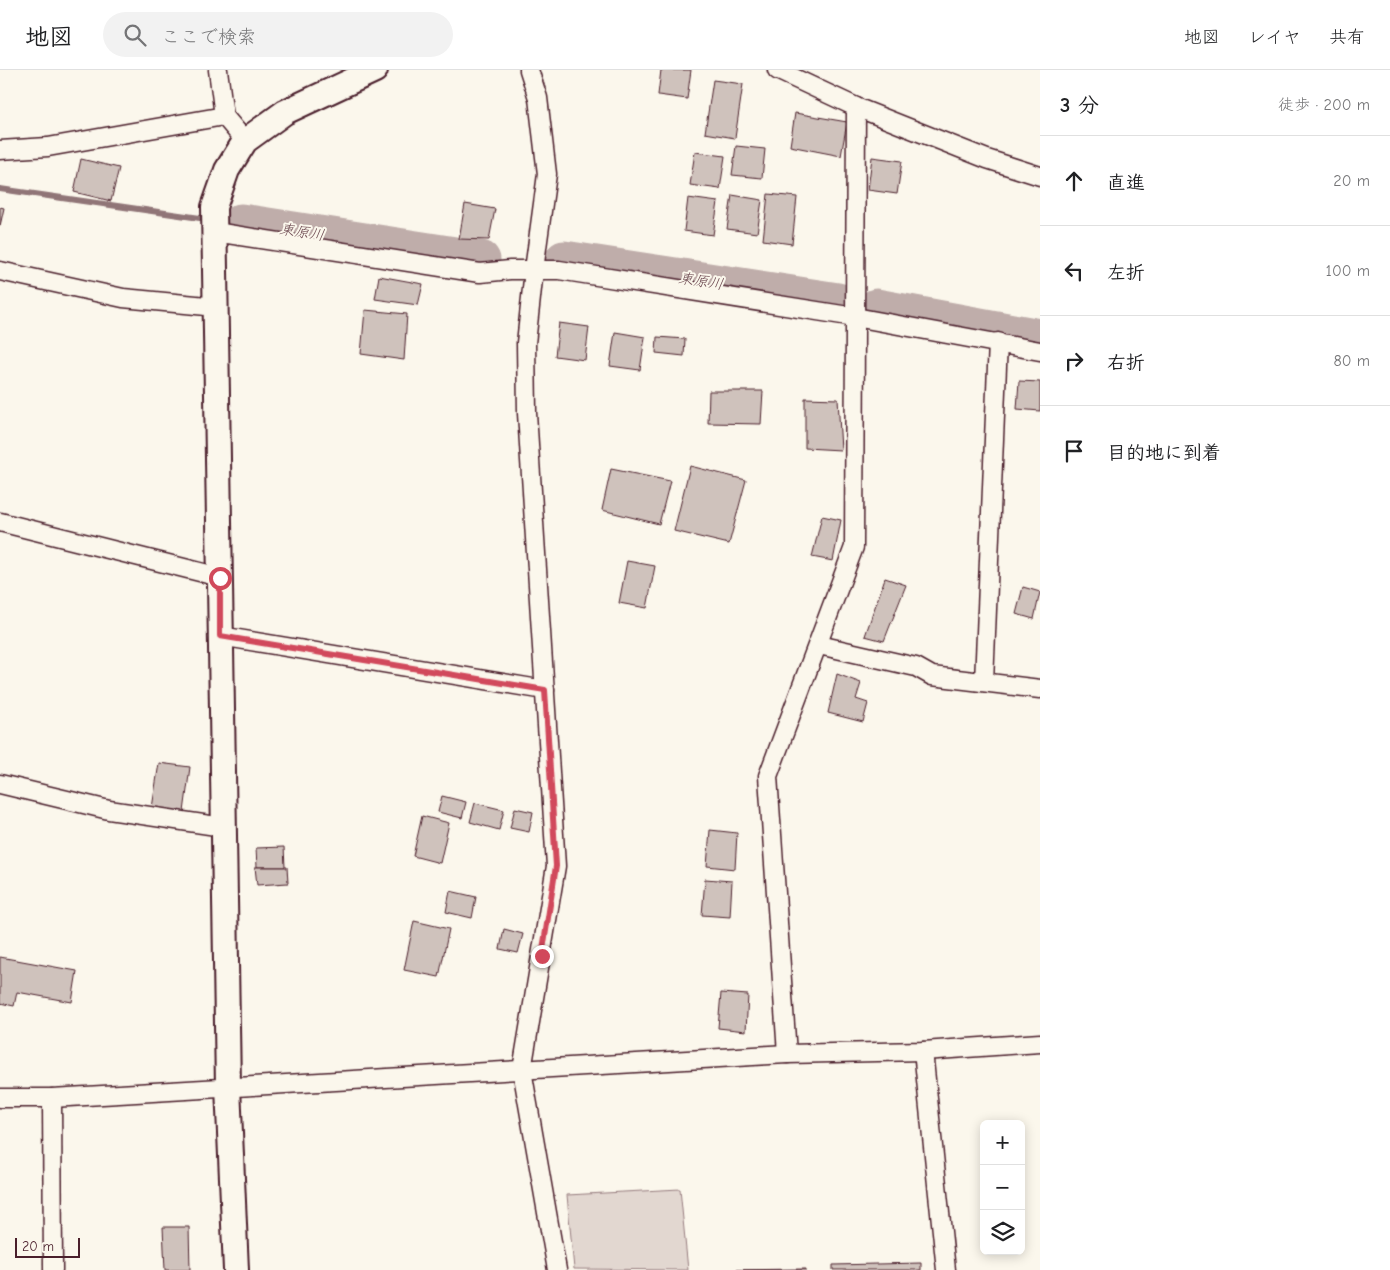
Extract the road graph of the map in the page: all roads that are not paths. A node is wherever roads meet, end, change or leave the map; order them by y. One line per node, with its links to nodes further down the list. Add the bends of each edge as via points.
1 (218, 70): 7 (street)
2 (375, 70): 8 (street, via 284,112)
3 (529, 70): 12 (street, via 538,98 547,174)
4 (777, 70): 5 (street)
5 (797, 74): 6 (street)
6 (856, 107): 10 (street, via 987,159); 15 (street)
7 (224, 116): 8 (street); 9 (street, via 48,147)
8 (245, 141): 11 (street, via 227,170 214,207)
9 (0, 150)
10 (1040, 176)
11 (215, 232): 12 (street, via 480,273); 14 (street)
12 (534, 270): 15 (street, via 559,270); 24 (street, via 526,343)
13 (0, 271): 14 (street, via 123,298)
14 (217, 307): 19 (street)
15 (855, 317): 16 (street); 21 (street, via 854,548)
16 (998, 342): 17 (street); 22 (street)
17 (1040, 351)
18 (0, 522): 19 (street)
19 (220, 578): 20 (street)
20 (220, 636): 24 (street); 26 (street)
21 (819, 645): 22 (street, via 916,667 932,676); 29 (street, via 768,776)
22 (984, 682): 23 (street)
23 (1040, 689)
24 (545, 690): 30 (street, via 556,866)
25 (0, 784): 26 (street, via 109,810)
26 (223, 827): 31 (street)
27 (1040, 1043): 28 (street)
28 (923, 1051): 29 (street); 37 (street)
29 (788, 1054): 30 (street)
30 (522, 1070): 31 (street); 36 (street)
31 (228, 1087): 33 (street); 35 (street)
32 (0, 1098): 33 (street)
33 (52, 1098): 34 (street)
34 (53, 1270)
35 (236, 1270)
36 (557, 1270)
37 (946, 1270)

